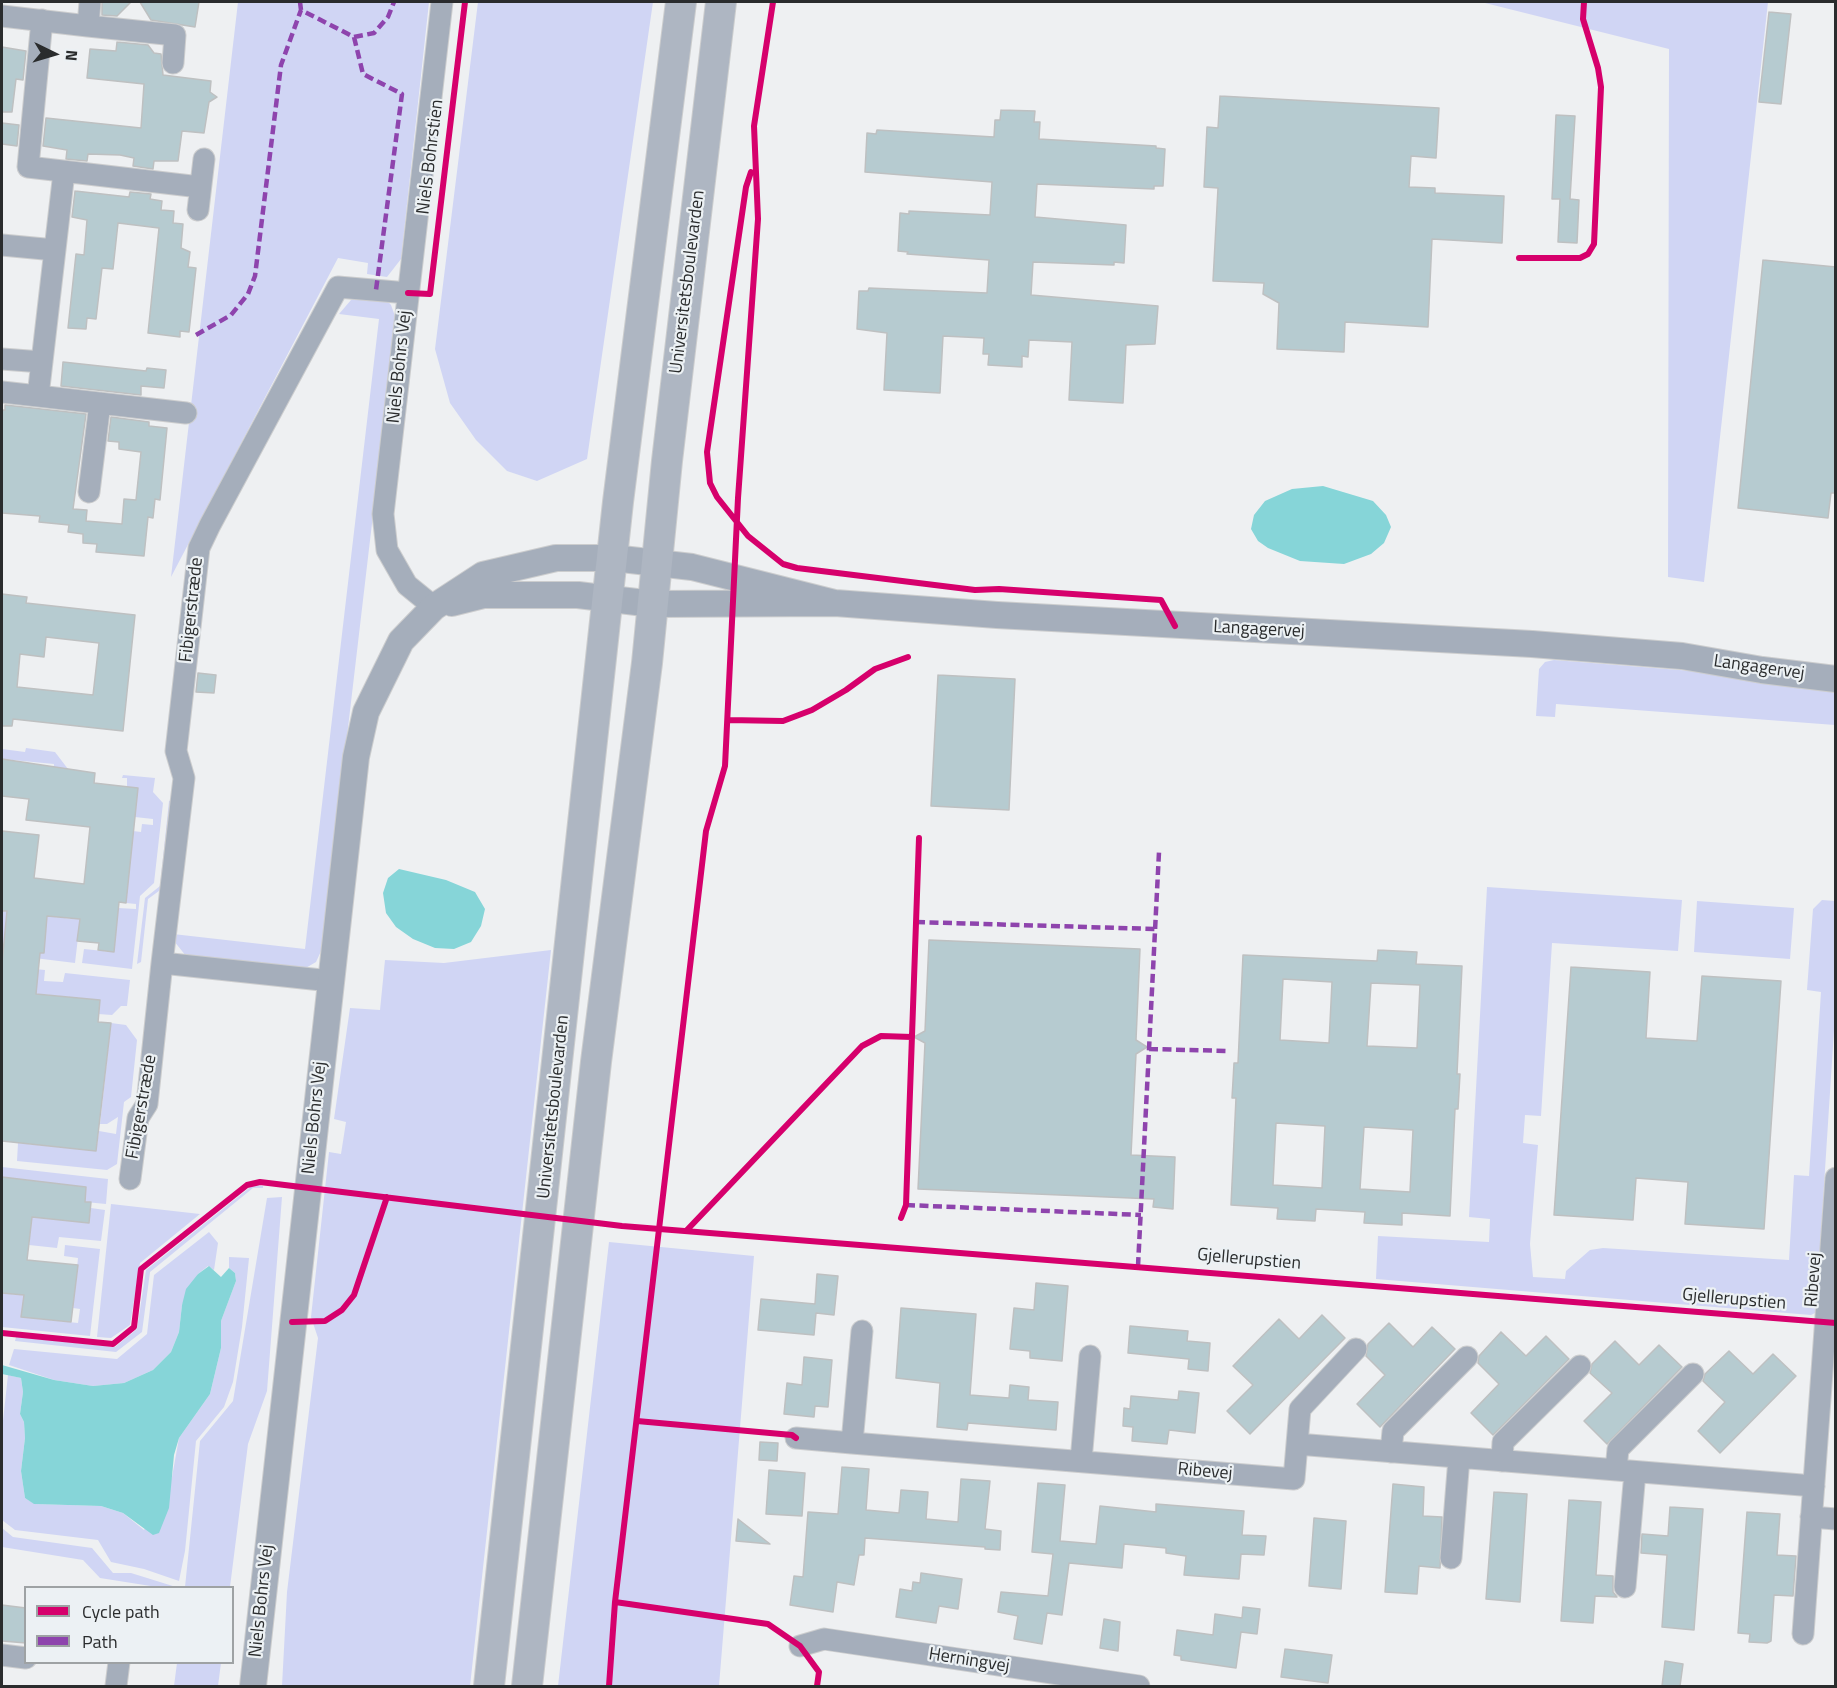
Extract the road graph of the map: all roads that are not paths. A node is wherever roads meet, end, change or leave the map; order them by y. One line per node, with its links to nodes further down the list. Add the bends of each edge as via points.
1 (90, 2): 7 (street)
2 (442, 2): 15 (street, Niels Bohrs Vej)
3 (681, 2): 23 (main road)
4 (721, 2): 23 (main road, Universitetsboulevarden)
5 (2, 16): 6 (street)
6 (42, 20): 7 (street); 10 (street, via 28,166)
7 (88, 26): 8 (street, via 175,35)
8 (173, 63)
9 (204, 159): 11 (street)
10 (64, 172): 11 (street); 14 (street)
11 (200, 187): 12 (street)
12 (198, 210)
13 (2, 245): 14 (street)
14 (55, 250): 17 (street)
15 (408, 292): 26 (street, Niels Bohrs Vej, via 383,514 387,550 407,585); 30 (street, Fibigerstræde, via 338,287 199,549 176,751 184,778)
16 (2, 358): 17 (street)
17 (42, 362): 19 (street)
18 (2, 392): 19 (street)
19 (38, 396): 20 (street)
20 (100, 403): 21 (street); 22 (street)
21 (186, 413)
22 (89, 492)
23 (634, 561): 24 (main road); 24 (main road); 25 (street, Langagervej, via 692,567); 26 (street, Niels Bohrs Vej, via 556,558 483,575)
24 (631, 601): 25 (street, Langagervej); 26 (street, via 578,595 484,595); 60 (main road, Universitetsboulevarden); 61 (main road, Universitetsboulevarden, via 596,1062)
25 (835, 603): 27 (street, Langagervej)
26 (434, 608): 31 (street, Niels Bohrs Vej, via 401,641 366,712 356,757)
27 (1682, 656): 28 (street, Langagervej, via 1764,655); 29 (street, Langagervej)
28 (1836, 661)
29 (1836, 679)
30 (162, 963): 31 (street); 33 (street, Fibigerstræde, via 147,1104 138,1118)
31 (331, 981): 59 (street, Niels Bohrs Vej)
32 (1836, 1178): 48 (street, Ribevej)
33 (130, 1179)
34 (862, 1331): 41 (street)
35 (1356, 1349): 42 (street, Ribevej, via 1300,1409)
36 (1090, 1356): 45 (street)
37 (1467, 1357): 43 (street, via 1393,1431)
38 (1580, 1366): 46 (street, via 1503,1442)
39 (1693, 1374): 47 (street, via 1618,1449)
40 (796, 1438): 41 (street, Ribevej)
41 (852, 1443): 45 (street, Ribevej)
42 (1297, 1444): 43 (street); 45 (street, Ribevej, via 1294,1479)
43 (1391, 1452): 44 (street)
44 (1459, 1458): 46 (street); 51 (street)
45 (1081, 1461)
46 (1502, 1461): 47 (street)
47 (1626, 1471): 48 (street); 52 (street)
48 (1814, 1486): 49 (street, Ribevej)
49 (1811, 1517): 50 (street); 53 (street, Ribevej)
50 (1836, 1519)
51 (1451, 1558)
52 (1625, 1587)
53 (1803, 1634)
54 (800, 1646): 62 (street, Herningvej, via 824,1639)
55 (2, 1655): 56 (street)
56 (24, 1658)
57 (119, 1664): 58 (street)
58 (116, 1686)
59 (253, 1686)
60 (489, 1686)
61 (527, 1686)
62 (1139, 1686)

